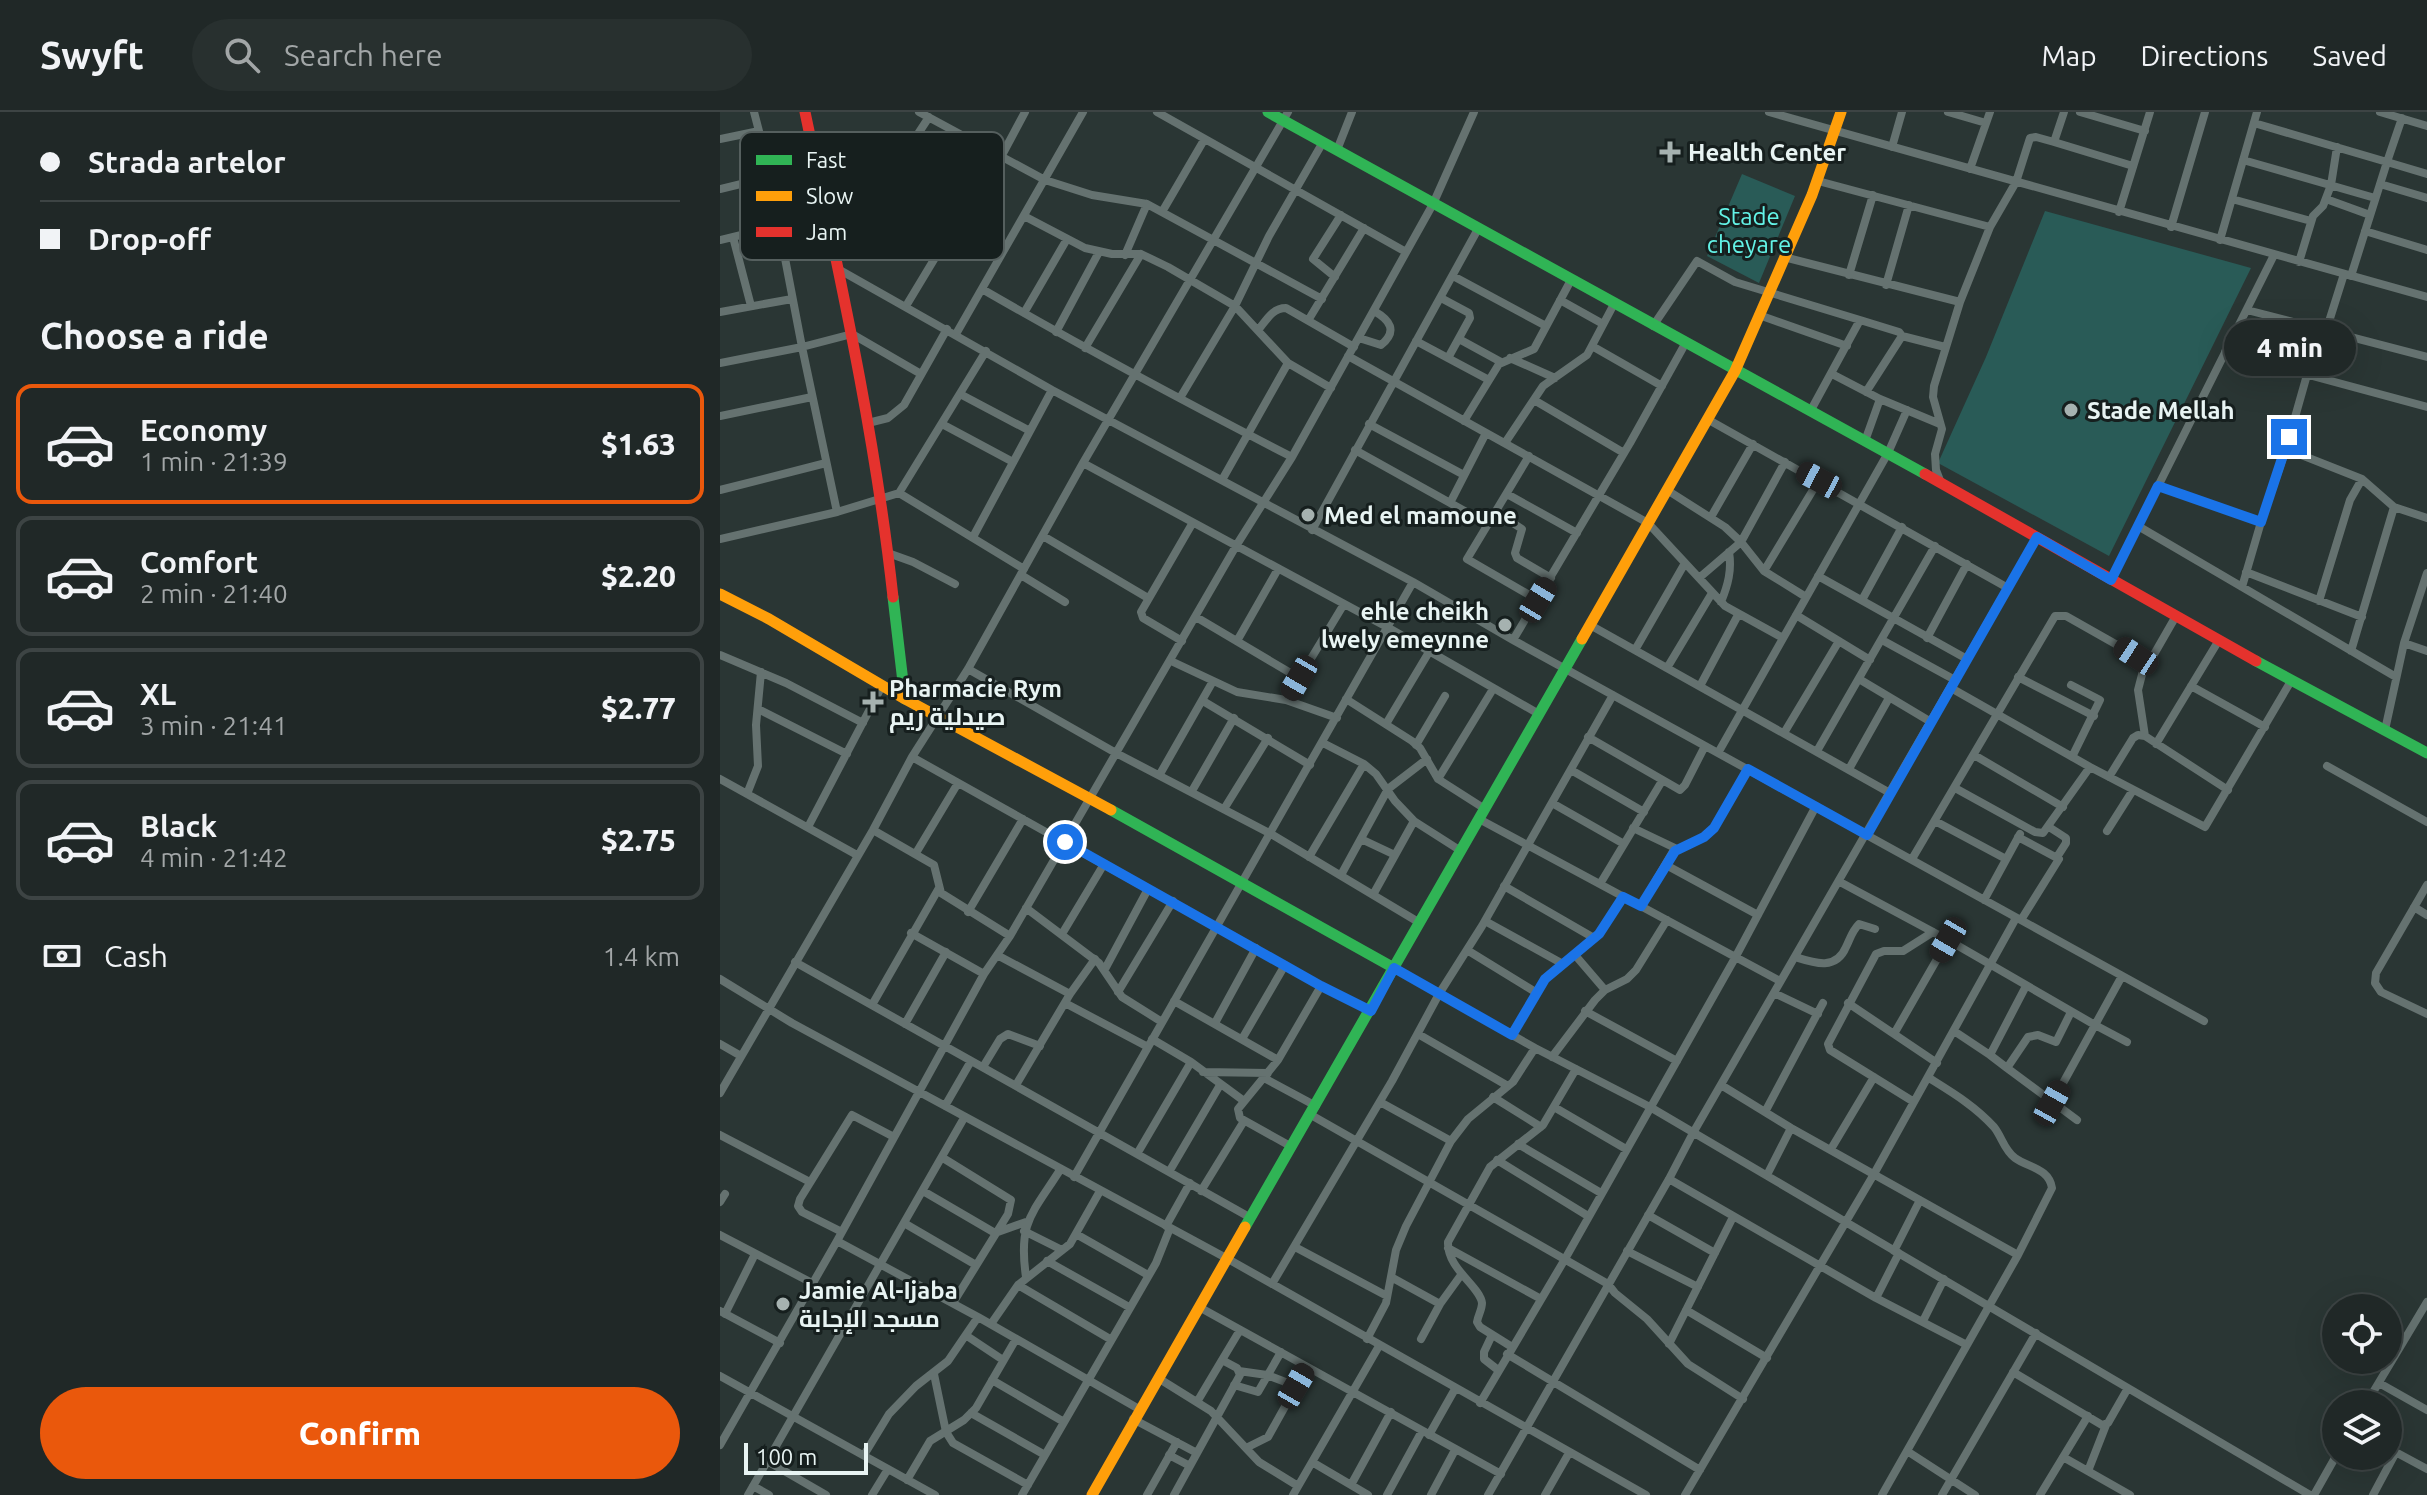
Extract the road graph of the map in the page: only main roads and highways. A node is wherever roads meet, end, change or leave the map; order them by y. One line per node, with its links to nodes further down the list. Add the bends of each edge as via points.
1 (805, 112): 5 (main road)
2 (1268, 112): 4 (main road)
3 (1841, 112): 7 (main road, via 1818,181)
4 (1286, 116): 7 (main road, via 1337,150)
5 (809, 132)
6 (836, 260): 9 (main road, via 882,498)
7 (1735, 371): 10 (main road); 11 (main road)
8 (720, 594): 9 (main road)
9 (905, 699): 11 (main road)
10 (2427, 753)
11 (1394, 968): 12 (main road)
12 (1092, 1495)

